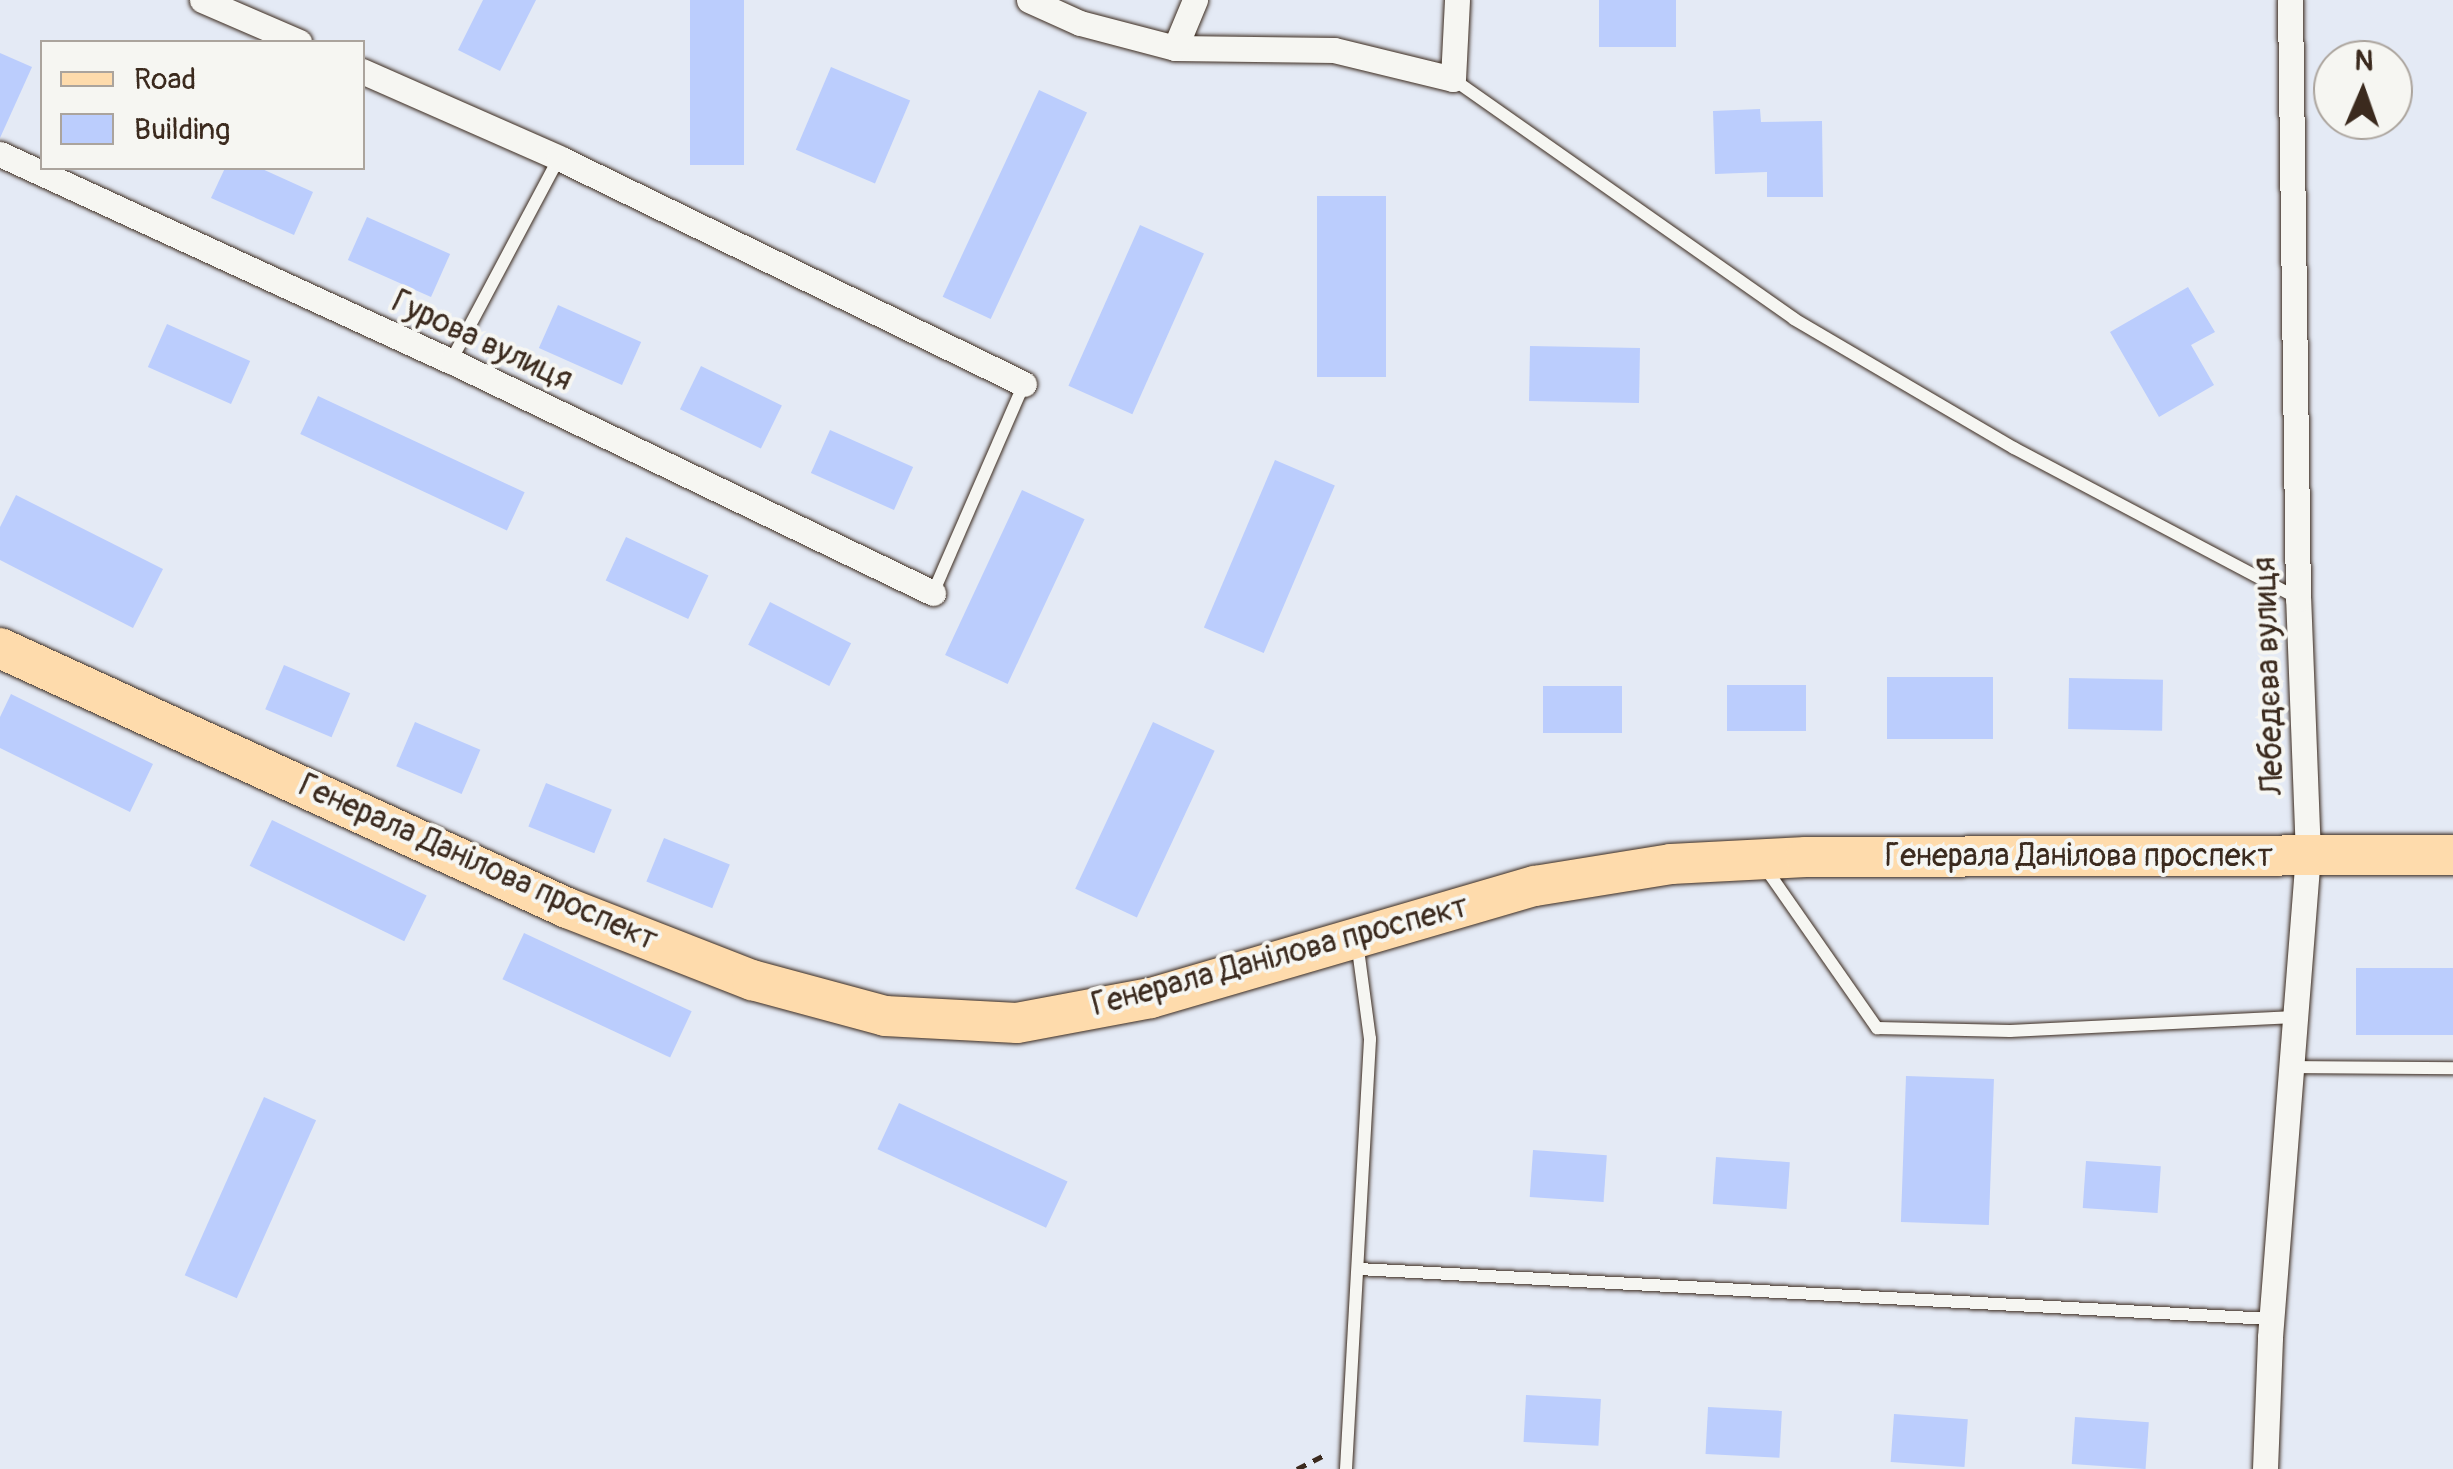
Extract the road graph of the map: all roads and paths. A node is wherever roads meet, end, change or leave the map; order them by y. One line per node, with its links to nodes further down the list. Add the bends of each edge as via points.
1 (202, 0): 6 (street)
2 (1030, 0): 7 (street, via 1080,23)
3 (1194, 0): 7 (street)
4 (1457, 0): 9 (street)
5 (2290, 0): 15 (street, Лебедєва вулиця)
6 (294, 40)
7 (1174, 48): 9 (street, via 1334,50)
8 (365, 72): 11 (street)
9 (1453, 79): 15 (lane, via 1794,319 2014,448)
10 (0, 154): 12 (street, Гурова вулиця)
11 (559, 158): 12 (lane); 13 (street)
12 (451, 361): 14 (street, Гурова вулиця)
13 (1024, 384): 14 (lane)
14 (933, 593)
15 (2298, 599): 17 (street, Лебедєва вулиця)
16 (0, 648): 20 (main road, Генерала Данілова проспект, via 567,908 752,980 884,1016 1017,1023 1151,998)
17 (2308, 855): 18 (main road, Генерала Данілова проспект); 19 (main road, Генерала Данілова проспект); 21 (street, Лебедєва вулиця)
18 (2453, 855)
19 (1760, 860): 20 (main road, Генерала Данілова проспект, via 1671,864 1535,886); 21 (lane, via 1877,1028 2010,1031)
20 (1356, 935): 24 (lane, via 1370,1039)
21 (2295, 1016): 22 (street, Лебедєва вулиця)
22 (2291, 1067): 23 (lane); 25 (street, Лебедєва вулиця)
23 (2453, 1068)
24 (1359, 1269): 25 (lane); 26 (lane)
25 (2271, 1320): 29 (street, Лебедєва вулиця)
26 (1346, 1443): 27 (path); 28 (lane)
27 (1297, 1469)
28 (1346, 1469)
29 (2264, 1469)

